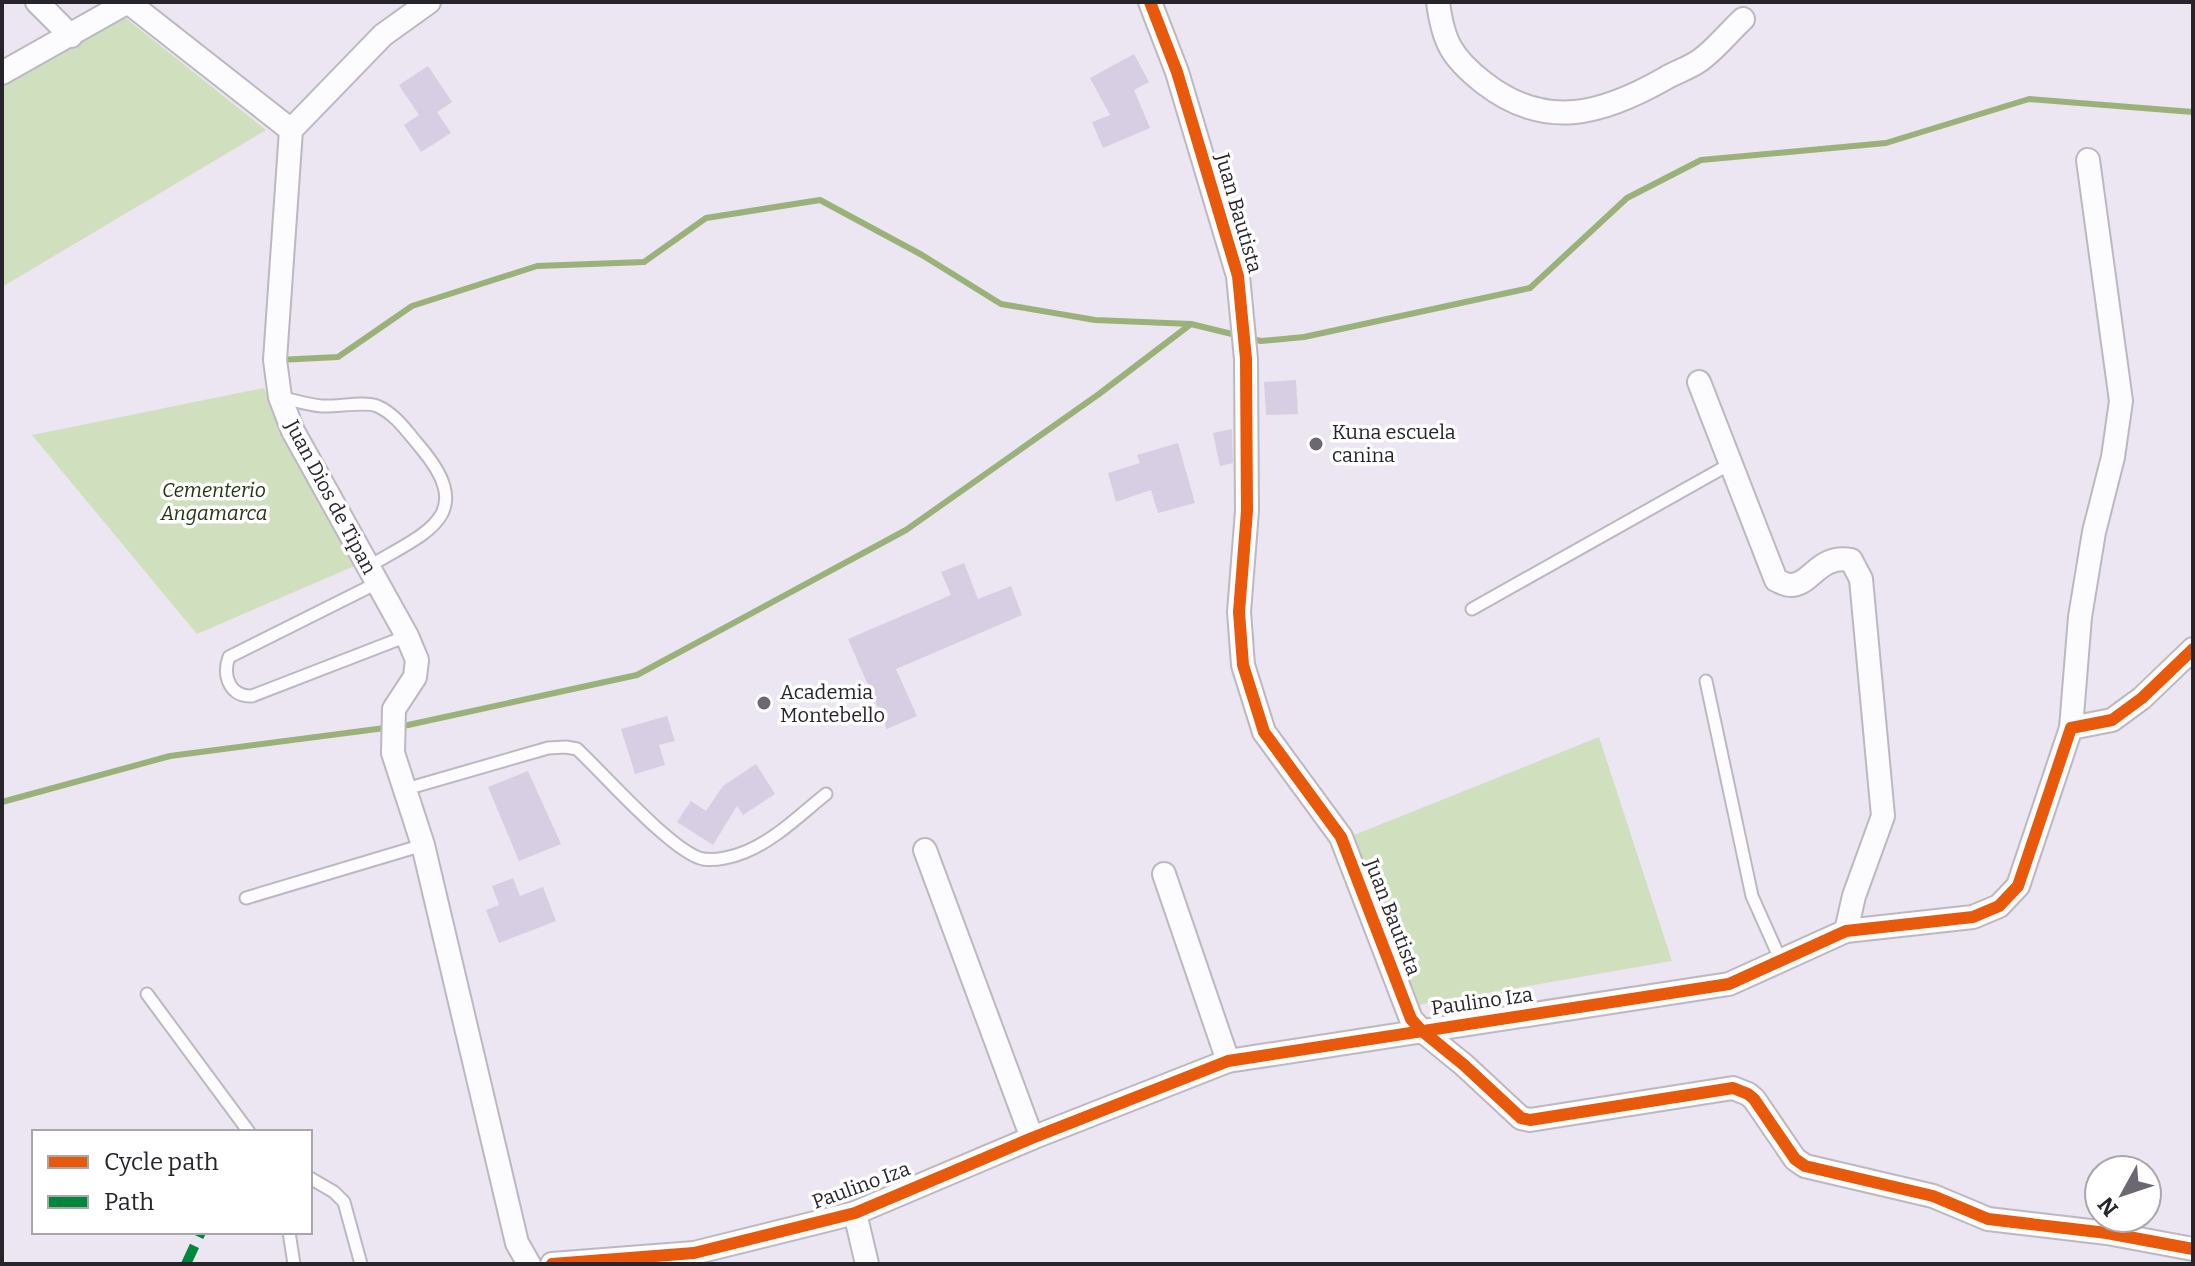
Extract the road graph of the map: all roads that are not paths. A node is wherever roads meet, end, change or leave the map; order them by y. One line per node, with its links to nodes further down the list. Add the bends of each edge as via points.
1 (37, 2): 7 (street)
2 (128, 2): 7 (street); 9 (street)
3 (429, 2): 9 (street, via 383,35)
4 (1150, 2): 29 (street, Juan Bautista, via 1177,72 1238,276 1246,359 1247,511 1239,612 1243,665 1264,732 1341,837 1411,1019)
5 (1438, 2): 6 (street, via 1442,35 1459,61 1500,96 1524,108 1557,114 1600,107 1644,90 1697,62)
6 (1743, 19)
7 (71, 36): 8 (street)
8 (2, 73)
9 (291, 130): 12 (street, Juan Dios de Tipan, via 275,360)
10 (2088, 160): 19 (street, Paulino Iza, via 2121,401 2080,617)
11 (1699, 382): 13 (street)
12 (280, 397): 14 (street, Juan Dios de Tipan, via 293,431); 14 (lane, via 317,406 373,404 391,414 437,467 447,507)
13 (1730, 464): 15 (lane); 26 (street, via 1776,580 1799,582 1838,558 1851,560 1861,579 1883,816)
14 (373, 575): 16 (street, Juan Dios de Tipan); 16 (lane, via 229,657 228,683 235,693 252,696)
15 (1472, 609)
16 (407, 636): 20 (street, Juan Dios de Tipan, via 417,660 415,677 394,709 393,753)
17 (2193, 649): 19 (street, via 2112,720)
18 (1706, 681): 27 (lane, via 1752,896)
19 (2071, 728): 26 (street, Paulino Iza, via 2018,886 1999,906 1973,917)
20 (406, 789): 21 (lane, via 548,748 577,749 677,847 703,859 745,852); 22 (street)
21 (826, 794)
22 (423, 845): 25 (lane); 40 (street, via 517,1243)
23 (925, 850): 32 (street)
24 (1164, 874): 30 (street)
25 (246, 898)
26 (1846, 931): 27 (street, Paulino Iza)
27 (1781, 961): 29 (street, Paulino Iza, via 1729,984)
28 (147, 994): 31 (lane)
29 (1421, 1030): 30 (street, Paulino Iza); 36 (street, Juan Bautista, via 1521,1118 1733,1088 1754,1099 1805,1166 1923,1193 1988,1219)
30 (1228, 1061): 32 (street, Paulino Iza)
31 (248, 1130)
32 (1032, 1138): 34 (street, Paulino Iza)
33 (312, 1179): 39 (lane, via 344,1202)
34 (855, 1213): 37 (street, Paulino Iza); 42 (street)
35 (289, 1234): 38 (lane)
36 (2193, 1249)
37 (694, 1259): 41 (street, Paulino Iza)
38 (294, 1264)
39 (361, 1264)
40 (529, 1264)
41 (552, 1264)
42 (867, 1264)

